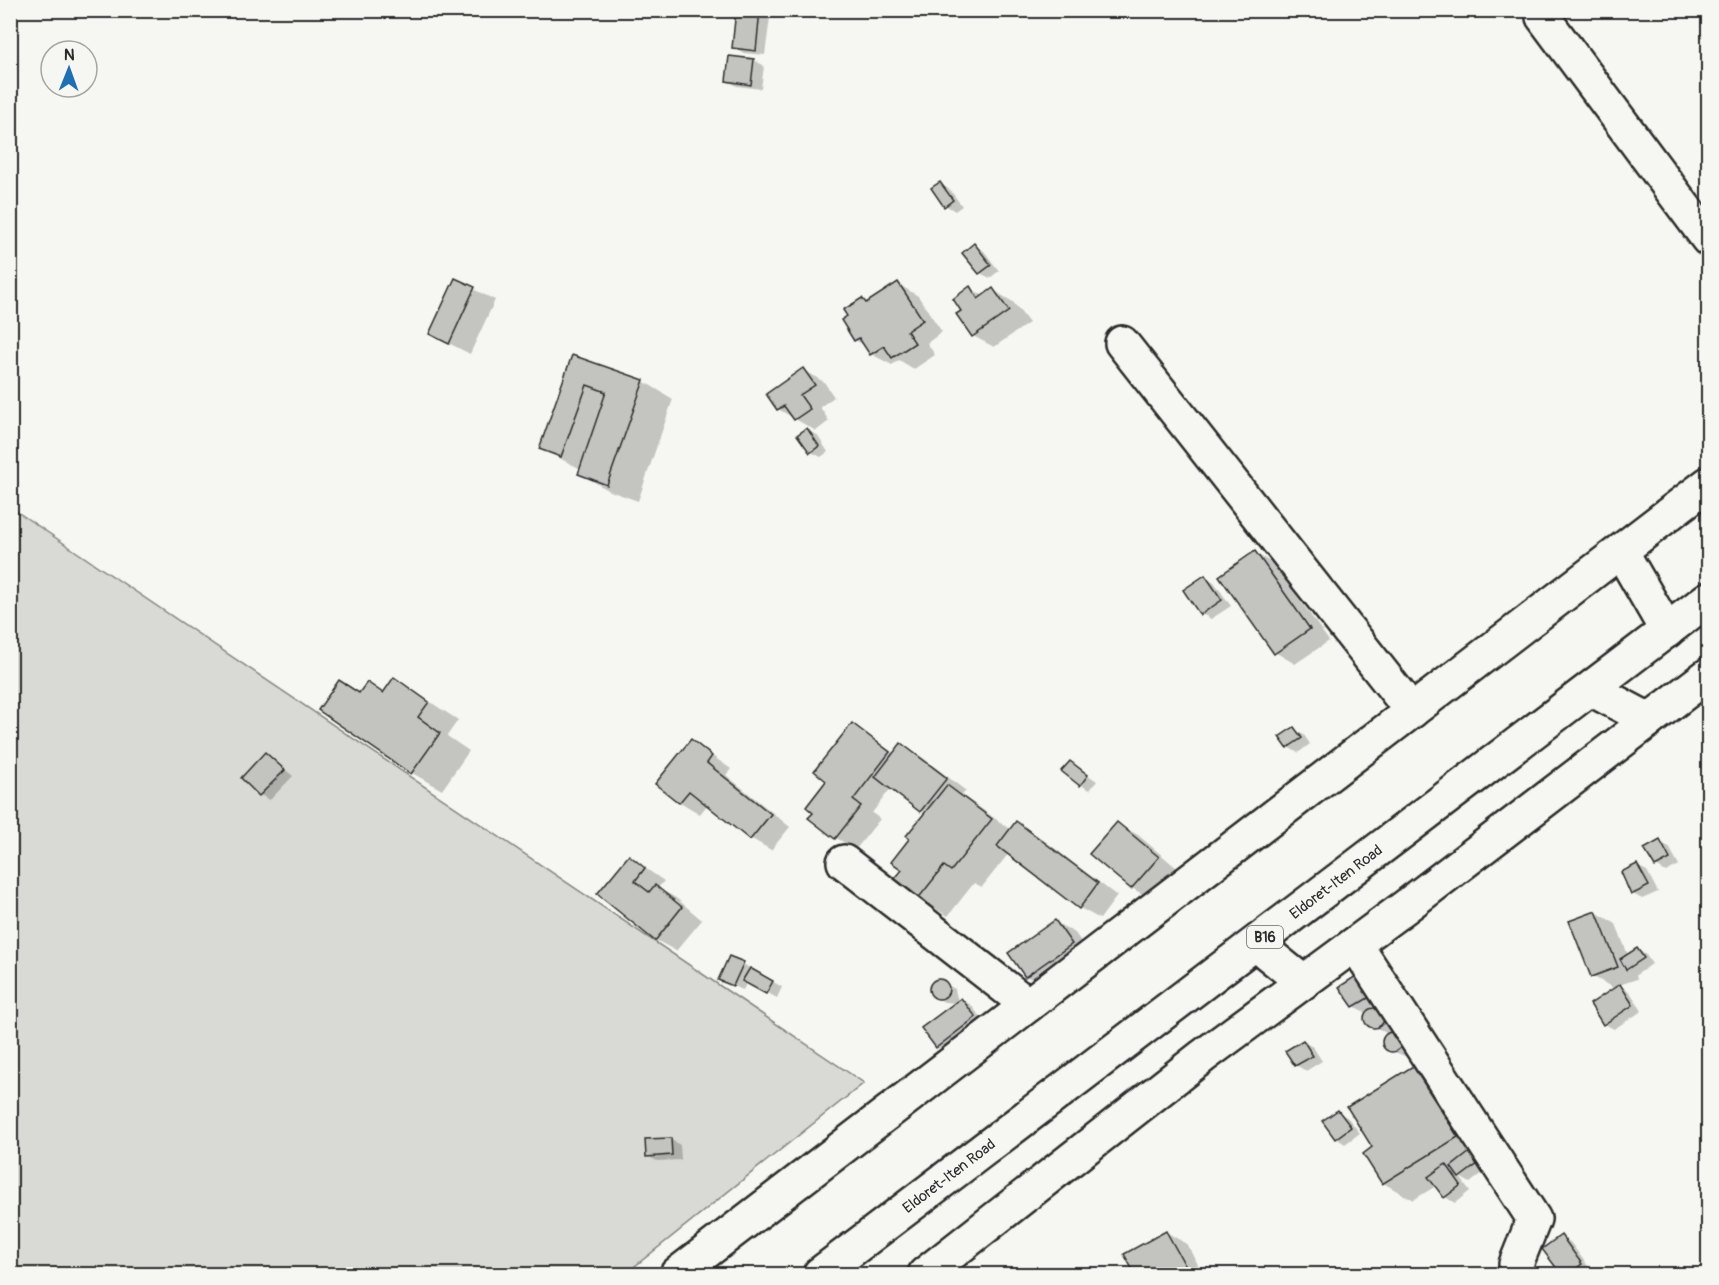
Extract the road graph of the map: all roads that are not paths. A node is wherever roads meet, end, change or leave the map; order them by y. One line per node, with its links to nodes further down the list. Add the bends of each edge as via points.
1 (1543, 10): 2 (street, via 1543,17)
2 (1708, 238)
3 (1122, 343): 10 (street)
4 (1708, 484): 5 (street)
5 (1621, 551): 7 (street); 10 (street)
6 (1708, 599): 7 (street, Eldoret-Iten Road / B16)
7 (1666, 631): 9 (street, Eldoret-Iten Road / B16)
8 (1708, 675): 11 (street)
9 (1591, 689): 11 (street); 13 (street, Eldoret-Iten Road / B16)
10 (1412, 711): 16 (street)
11 (1649, 720): 14 (street)
12 (844, 862): 16 (street)
13 (1256, 944): 15 (street); 19 (street, Eldoret-Iten Road / B16)
14 (1355, 944): 15 (street); 17 (street, via 1534,1219)
15 (1303, 982): 20 (street)
16 (1028, 1005): 18 (street)
17 (1516, 1264)
18 (677, 1275)
19 (820, 1275)
20 (925, 1275)

